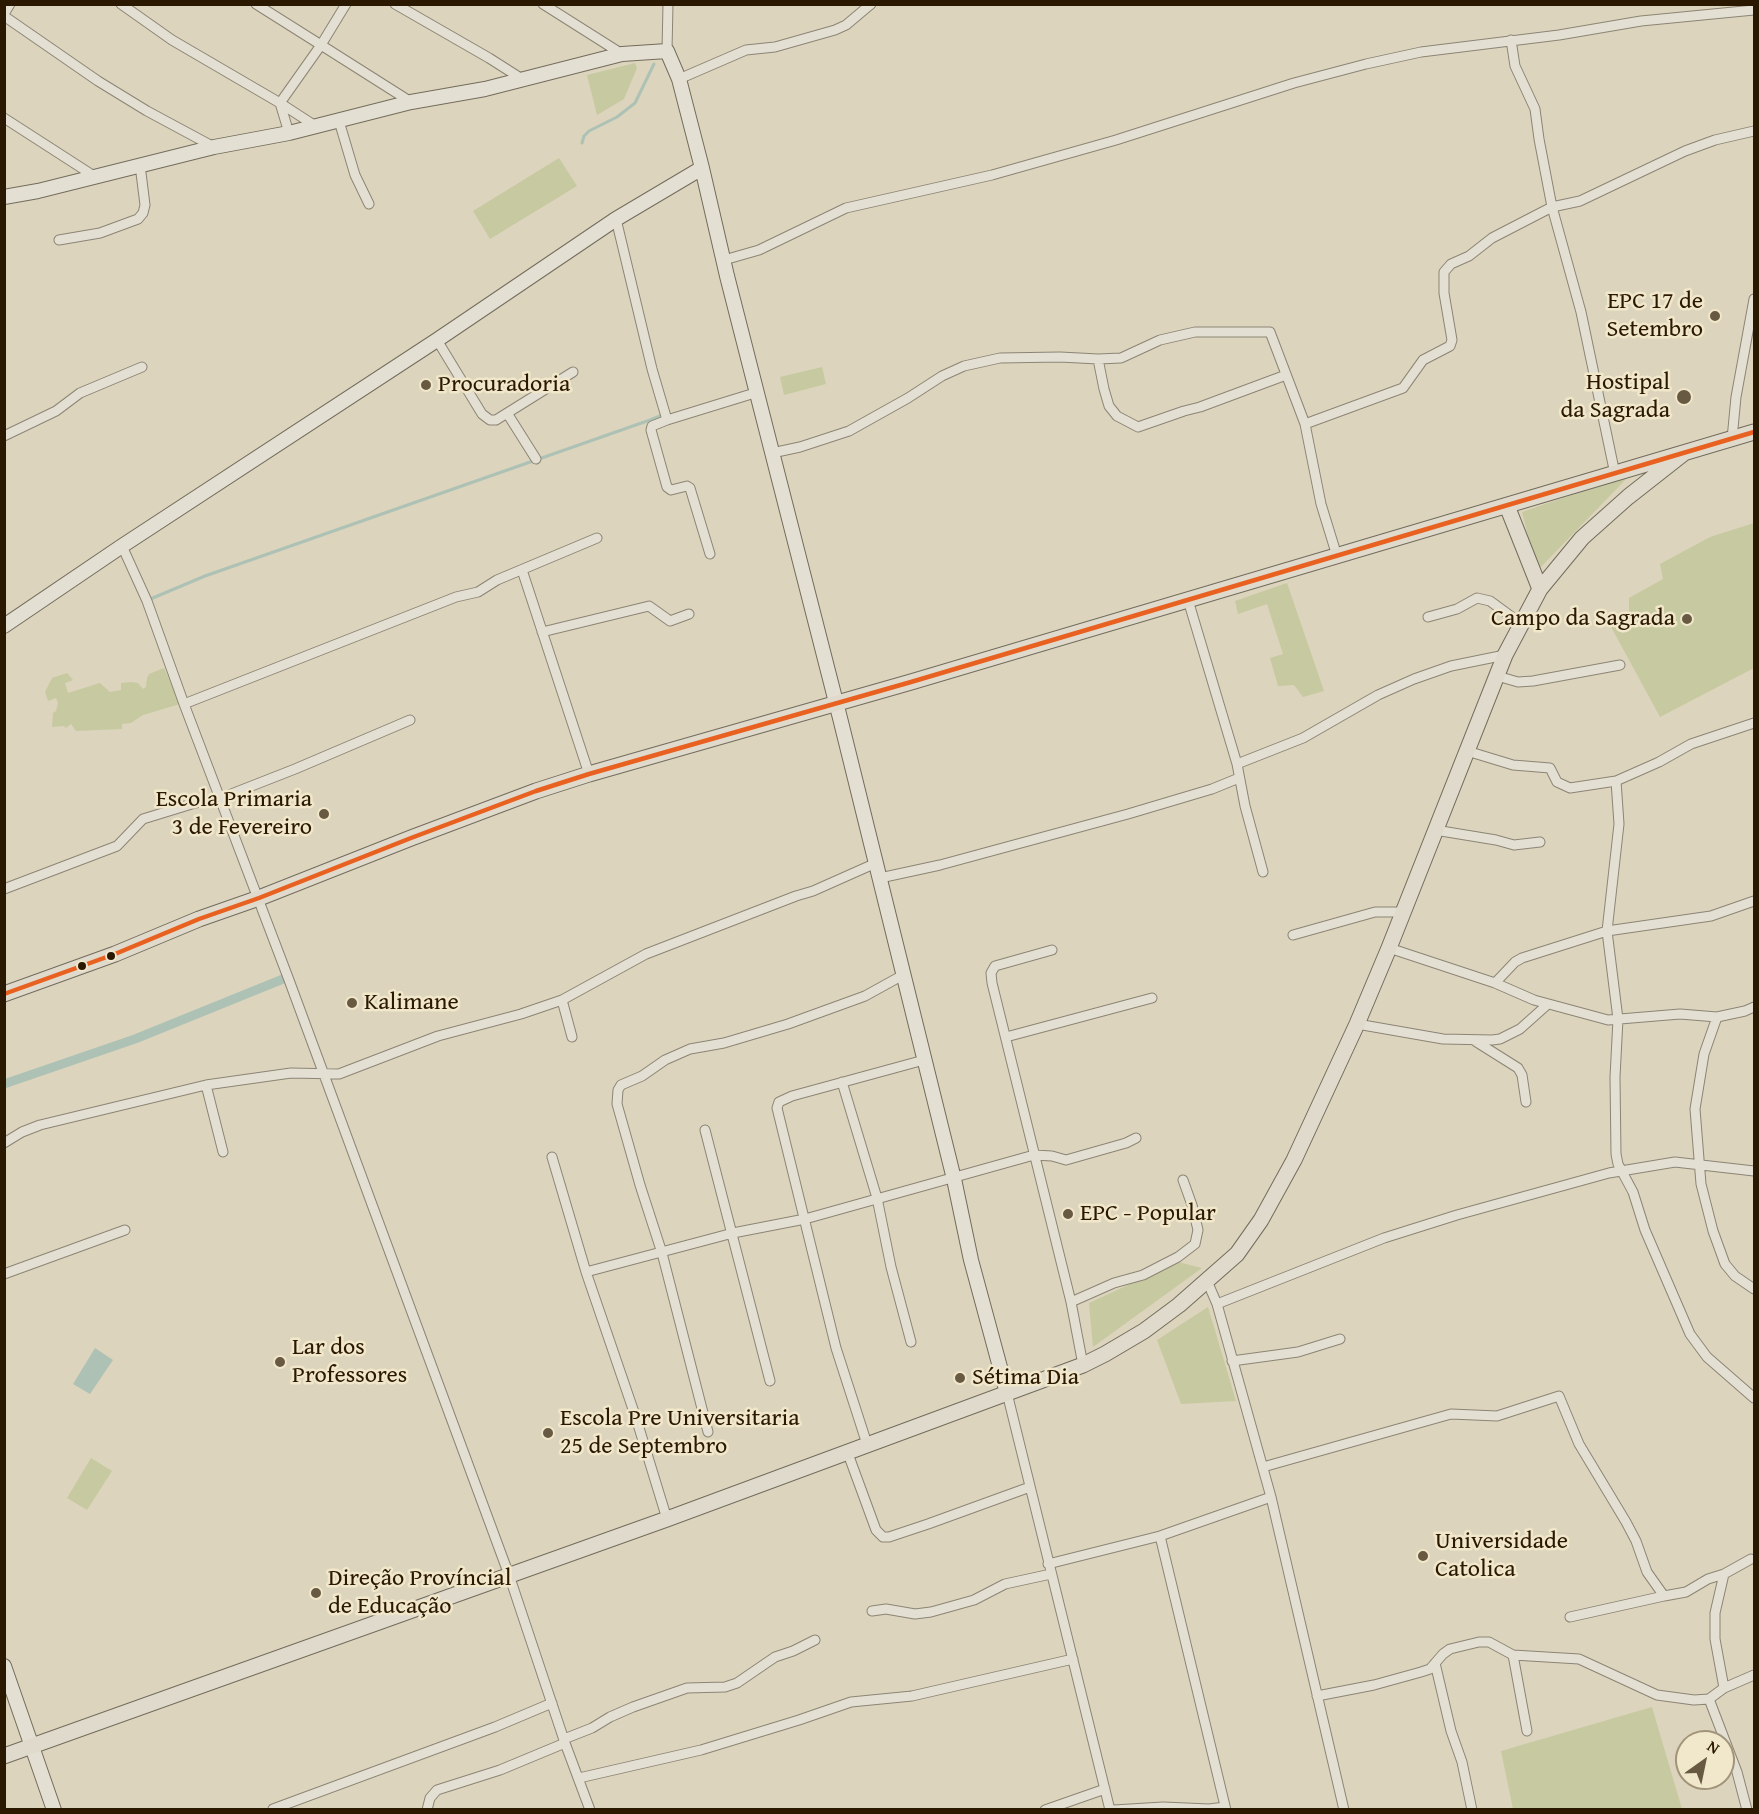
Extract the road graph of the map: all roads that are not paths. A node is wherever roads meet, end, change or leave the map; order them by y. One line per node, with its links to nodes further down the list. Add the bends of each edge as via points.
1 (10, 4): 10 (street)
2 (121, 4): 18 (street, via 172,40)
3 (256, 4): 12 (street)
4 (346, 4): 12 (street)
5 (395, 4): 15 (street)
6 (543, 4): 14 (street)
7 (668, 4): 13 (street)
8 (871, 4): 16 (street, via 835,30 775,47 746,50)
9 (1755, 10): 11 (street)
10 (4, 15): 24 (street, via 108,87)
11 (1511, 40): 30 (street, via 1515,66 1535,109); 33 (street, via 1421,52 1356,67 1003,172 846,208 759,250)
12 (321, 45): 17 (street); 18 (street)
13 (667, 51): 14 (street); 16 (street)
14 (622, 54): 15 (street)
15 (522, 79): 17 (street)
16 (679, 79): 26 (street)
17 (411, 102): 20 (street)
18 (279, 103): 21 (street); 23 (street)
19 (4, 117): 27 (street)
20 (339, 121): 21 (street); 29 (street, via 355,175)
21 (317, 127): 23 (street)
22 (1755, 131): 30 (street, via 1685,151 1580,201)
23 (289, 134): 24 (street)
24 (214, 147): 25 (street)
25 (140, 165): 27 (street); 32 (street, via 145,204 138,219 100,233)
26 (702, 168): 31 (street); 33 (street)
27 (94, 176): 28 (street)
28 (4, 197)
29 (369, 204)
30 (1552, 207): 43 (street, via 1492,238 1444,272 1451,343 1423,360 1403,388); 50 (street, via 1581,312)
31 (616, 219): 35 (street); 42 (street)
32 (59, 240)
33 (724, 260): 40 (street)
34 (1755, 299): 46 (street)
35 (437, 340): 41 (street, via 482,414 490,420); 53 (street)
36 (1098, 359): 39 (street, via 1121,357 1160,340 1195,332 1267,332); 39 (street, via 1109,406 1117,416 1138,427); 47 (street, via 1000,358 964,366 849,431)
37 (142, 368): 45 (street, via 80,393 56,411)
38 (573, 372): 41 (street)
39 (1286, 375): 43 (street)
40 (758, 392): 42 (street); 47 (street)
41 (507, 414): 49 (street)
42 (667, 420): 54 (street, via 651,427 667,487 690,488)
43 (1305, 424): 55 (street, via 1321,504)
44 (1755, 432): 46 (main road)
45 (4, 436)
46 (1732, 439): 48 (main road)
47 (772, 453): 68 (street)
48 (1684, 453): 50 (main road); 57 (main road, via 1581,538)
49 (536, 459)
50 (1616, 474): 51 (main road)
51 (1507, 506): 55 (main road); 57 (main road)
52 (597, 538): 56 (street)
53 (122, 546): 62 (street); 67 (street, via 147,601)
54 (710, 555)
55 (1337, 556): 58 (main road)
56 (522, 570): 63 (street); 67 (street, via 478,592 456,597)
57 (1540, 589): 61 (main road)
58 (1188, 600): 68 (main road); 72 (street)
59 (688, 614): 63 (street, via 669,621 649,606)
60 (1428, 617): 61 (street, via 1478,598 1490,601)
61 (1520, 623): 64 (main road)
62 (4, 626)
63 (542, 632): 73 (street)
64 (1505, 655): 66 (main road); 72 (street, via 1451,666 1414,679 1303,738)
65 (1620, 665): 66 (street, via 1533,681 1518,682)
66 (1497, 676): 71 (main road)
67 (184, 704): 76 (street)
68 (835, 704): 73 (main road); 79 (street)
69 (410, 720): 76 (street)
70 (1755, 723): 75 (street, via 1691,744)
71 (1467, 751): 75 (street, via 1513,765 1550,768 1557,782 1570,788); 77 (main road)
72 (1237, 764): 74 (street)
73 (589, 774): 83 (main road)
74 (1239, 778): 80 (street); 81 (street, via 1128,814)
75 (1616, 781): 86 (street, via 1619,824)
76 (221, 798): 82 (street, via 143,819 117,846); 83 (street)
77 (1435, 830): 78 (street, via 1514,845); 85 (main road)
78 (1540, 842)
79 (876, 863): 81 (street); 94 (street, via 646,954)
80 (1263, 872)
81 (880, 879): 90 (street)
82 (4, 889)
83 (259, 898): 92 (main road); 104 (street)
84 (1755, 901): 86 (street, via 1711,916)
85 (1404, 912): 87 (street, via 1375,912); 88 (main road)
86 (1607, 930): 91 (street, via 1522,958); 98 (street)
87 (1293, 935)
88 (1389, 948): 91 (street); 99 (main road)
89 (1052, 950): 101 (street, via 992,969)
90 (903, 975): 103 (street); 123 (street, via 865,996 797,1021 690,1049 621,1085 617,1104)
91 (1495, 983): 95 (street)
92 (4, 994)
93 (1152, 998): 101 (street)
94 (562, 1000): 100 (street); 104 (street, via 438,1036 339,1074)
95 (1548, 1004): 98 (street, via 1608,1020); 102 (street, via 1520,1029 1500,1039)
96 (1755, 1007): 97 (street)
97 (1717, 1017): 98 (street, via 1680,1014); 114 (street, via 1704,1054 1695,1109)
98 (1618, 1019): 115 (street, via 1616,1154)
99 (1357, 1024): 102 (street, via 1443,1039); 126 (main road, via 1294,1160 1261,1220 1237,1254)
100 (572, 1036)
101 (1006, 1037): 112 (street)
102 (1473, 1040): 107 (street, via 1518,1068)
103 (924, 1060): 105 (street); 117 (street)
104 (323, 1073): 106 (street, via 291,1073); 149 (street)
105 (842, 1082): 119 (street); 120 (street, via 792,1096 779,1102 777,1108)
106 (206, 1085): 110 (street, via 40,1125); 111 (street)
107 (1526, 1102)
108 (705, 1130): 122 (street)
109 (1136, 1138): 112 (street, via 1066,1160)
110 (4, 1143)
111 (223, 1152)
112 (1034, 1155): 117 (street); 128 (street)
113 (552, 1157): 124 (street)
114 (1698, 1164): 115 (street, via 1675,1162); 116 (street); 127 (street, via 1706,1206 1725,1264)
115 (1622, 1171): 129 (street, via 1384,1238); 136 (street, via 1690,1334 1707,1357)
116 (1755, 1172)
117 (954, 1179): 119 (street); 135 (street)
118 (1183, 1180): 128 (street, via 1198,1230 1195,1244 1143,1275)
119 (877, 1198): 120 (street); 131 (street)
120 (805, 1219): 122 (street); 138 (street, via 836,1348)
121 (125, 1230): 125 (street)
122 (733, 1233): 123 (street); 134 (street)
123 (662, 1253): 124 (street); 137 (street)
124 (586, 1272): 143 (street)
125 (4, 1274)
126 (1207, 1281): 129 (street); 133 (main road, via 1144,1331)
127 (1755, 1289)
128 (1071, 1302): 133 (street)
129 (1216, 1304): 132 (street)
130 (1340, 1340): 132 (street, via 1298,1352)
131 (911, 1342)
132 (1232, 1361): 140 (street)
133 (1083, 1365): 135 (main road)
134 (770, 1381)
135 (1007, 1393): 138 (main road); 141 (street)
136 (1755, 1398)
137 (708, 1432)
138 (867, 1444): 139 (main road)
139 (847, 1451): 141 (street, via 876,1530 883,1537); 143 (main road)
140 (1263, 1467): 142 (street); 150 (street, via 1451,1414 1497,1416 1559,1396 1578,1444 1626,1522 1647,1572)
141 (1030, 1487): 146 (street)
142 (1271, 1497): 144 (street); 160 (street)
143 (668, 1519): 149 (main road)
144 (1160, 1536): 146 (street); 169 (street)
145 (1751, 1559): 148 (street)
146 (1048, 1564): 147 (street)
147 (1051, 1574): 151 (street, via 1005,1584 974,1600 931,1612); 155 (street)
148 (1724, 1574): 150 (street, via 1686,1592); 159 (street, via 1715,1613 1715,1639)
149 (509, 1575): 162 (street); 165 (main road)
150 (1664, 1596): 152 (street)
151 (872, 1611)
152 (1570, 1617)
153 (815, 1640): 164 (street, via 775,1657 725,1688 687,1688 633,1707)
154 (1513, 1655): 156 (street, via 1490,1642 1479,1642 1450,1649); 161 (street, via 1580,1659 1657,1695); 163 (street)
155 (1073, 1659): 167 (street, via 912,1696 851,1701 701,1750); 168 (street)
156 (1435, 1663): 160 (street, via 1430,1669 1374,1685); 177 (street)
157 (4, 1666): 165 (street)
158 (1755, 1675): 159 (street)
159 (1724, 1688): 161 (street)
160 (1317, 1696): 176 (street)
161 (1709, 1699): 178 (street)
162 (552, 1703): 164 (street); 171 (street)
163 (1527, 1731)
164 (565, 1741): 167 (street); 172 (street, via 500,1770 437,1790)
165 (32, 1746): 166 (main road); 170 (street)
166 (4, 1756)
167 (579, 1778): 173 (street)
168 (1105, 1789): 174 (street); 175 (street)
169 (1226, 1808): 175 (street)
170 (54, 1809)
171 (273, 1809)
172 (427, 1809)
173 (590, 1809)
174 (1045, 1809)
175 (1112, 1809)
176 (1344, 1809)
177 (1472, 1809)
178 (1747, 1809)

